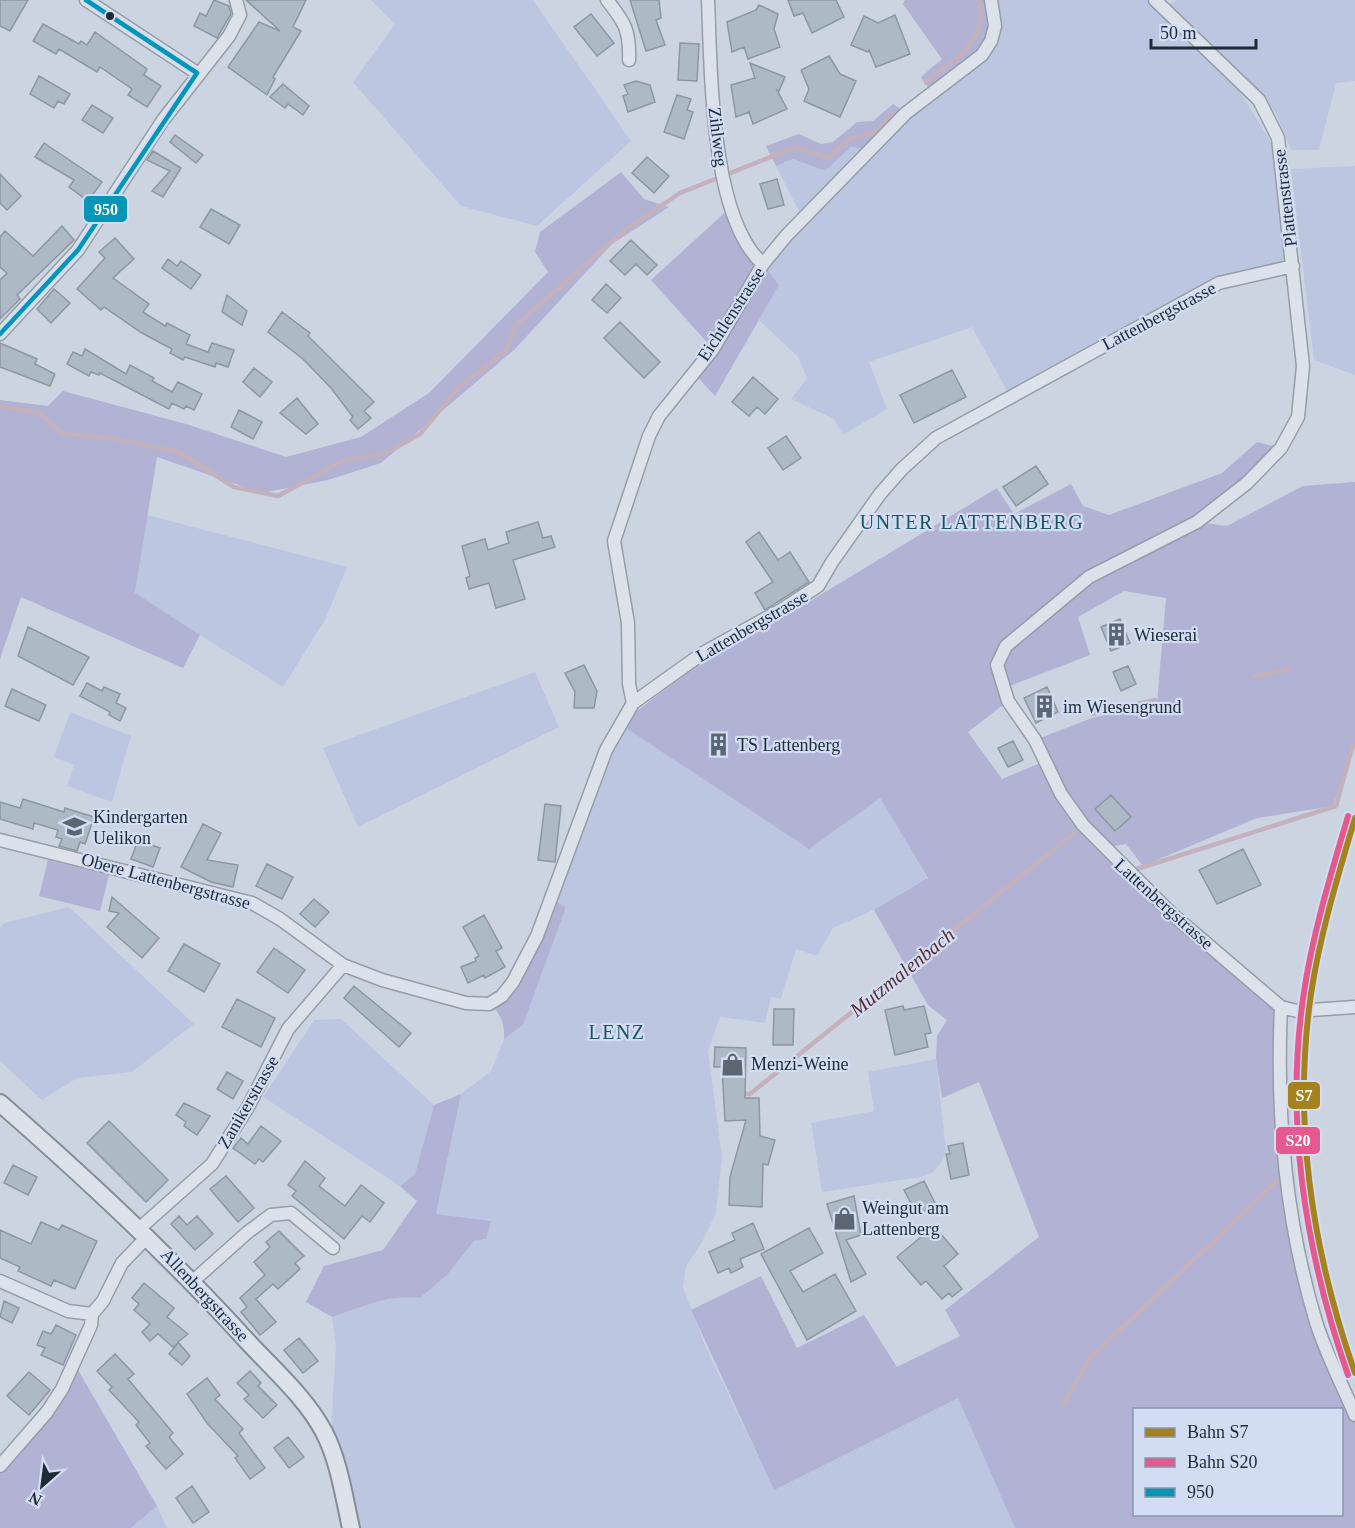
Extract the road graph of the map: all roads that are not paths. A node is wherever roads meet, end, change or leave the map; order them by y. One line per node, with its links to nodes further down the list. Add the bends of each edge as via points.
1 (86, 0): 8 (street)
2 (236, 0): 8 (street, via 240,10 238,21)
3 (607, 0): 7 (street, via 630,36)
4 (708, 0): 9 (street, Zihlweg, via 712,86 725,192 751,251)
5 (991, 0): 9 (street, Eichtlenstrasse, via 995,26 982,55 906,113)
6 (1155, 0): 10 (street, Plattenstrasse, via 1260,100 1278,138)
7 (629, 60)
8 (197, 73): 11 (street, via 78,250)
9 (763, 264): 12 (street, Eichtlenstrasse, via 714,349 659,416 614,542 628,623)
10 (1293, 266): 12 (street, Lattenbergstrasse, via 1219,283 936,438 880,494 818,586 703,653); 16 (street, Lattenbergstrasse, via 1303,366 1298,417 1281,448 1246,483 1197,522 1089,577 1006,646 997,665 1008,701 1083,825 1172,914)
11 (0, 334)
12 (633, 703): 15 (street, Lattenbergstrasse, via 606,750 537,936 513,982)
13 (0, 840): 14 (street, Obere Lattenbergstrasse, via 252,903)
14 (343, 965): 15 (street, Obere Lattenbergstrasse, via 419,992); 19 (street, Zanikerstrasse, via 288,1029 248,1107 212,1164)
15 (489, 1004)
16 (1281, 1006): 17 (street, via 1297,1011); 24 (street, via 1278,1062 1290,1220 1317,1324)
17 (1355, 1006)
18 (0, 1102): 19 (street, Allenbergstrasse)
19 (144, 1232): 22 (street, Allenbergstrasse); 23 (street, Zanikerstrasse)
20 (333, 1248): 22 (street, via 291,1213 271,1215)
21 (0, 1281): 23 (street, via 68,1311)
22 (193, 1281): 26 (street, Allenbergstrasse, via 303,1402 324,1432)
23 (92, 1314): 25 (street, via 92,1325 62,1389)
24 (1355, 1415)
25 (0, 1466)
26 (351, 1528)

